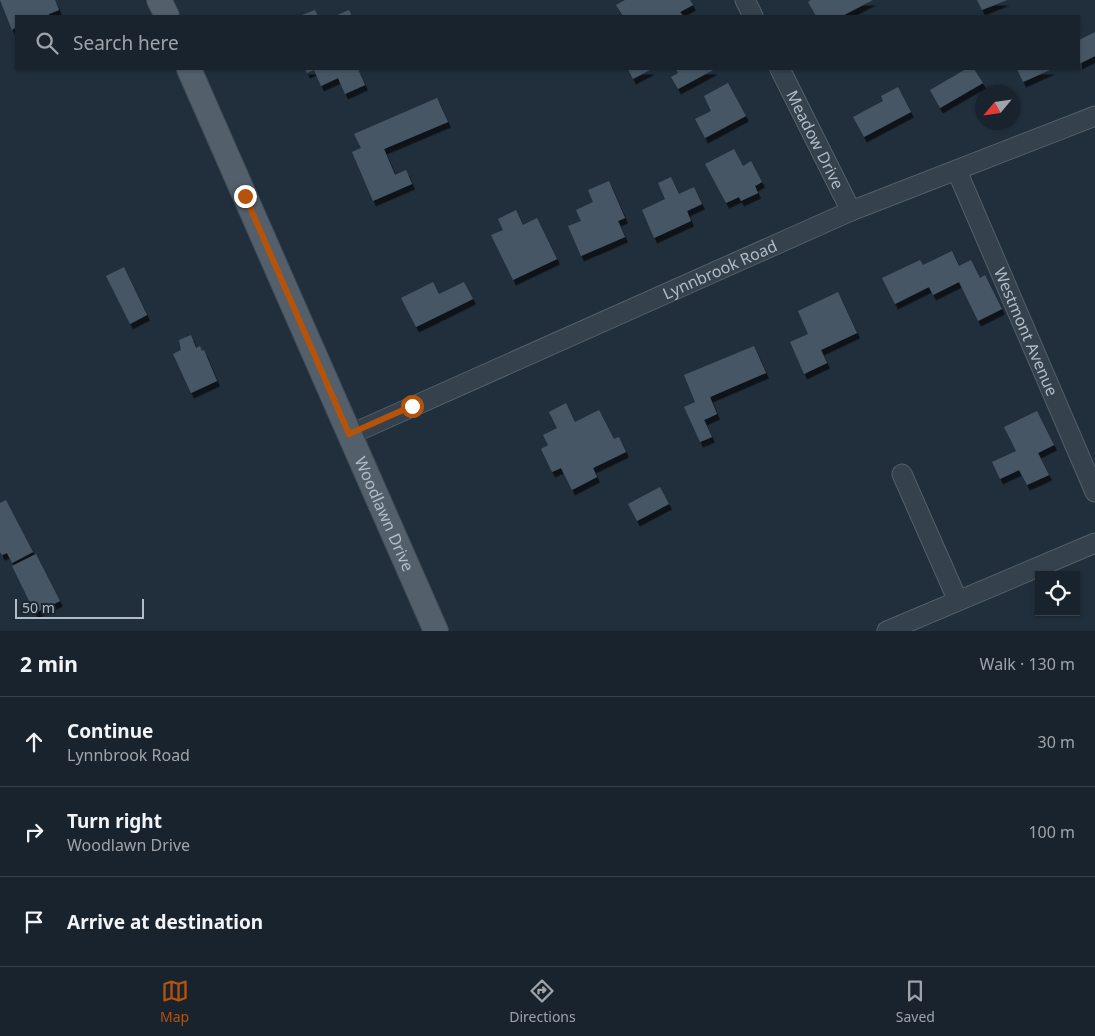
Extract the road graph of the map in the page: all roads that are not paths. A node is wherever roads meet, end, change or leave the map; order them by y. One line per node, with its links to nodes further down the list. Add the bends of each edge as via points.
1 (159, 0): 3 (main road)
2 (745, 0): 4 (street)
3 (166, 15)
4 (752, 15)
5 (189, 70): 10 (main road, Woodlawn Drive)
6 (780, 70): 9 (street, Meadow Drive)
7 (1095, 116): 8 (street, Lynnbrook Road)
8 (956, 171): 9 (street, Lynnbrook Road); 12 (street, Westmont Avenue)
9 (851, 211): 10 (street, Lynnbrook Road)
10 (349, 434): 15 (main road, Woodlawn Drive)
11 (902, 474): 14 (street)
12 (1095, 492)
13 (1095, 543): 14 (street)
14 (958, 601): 16 (street)
15 (436, 631)
16 (887, 631)

